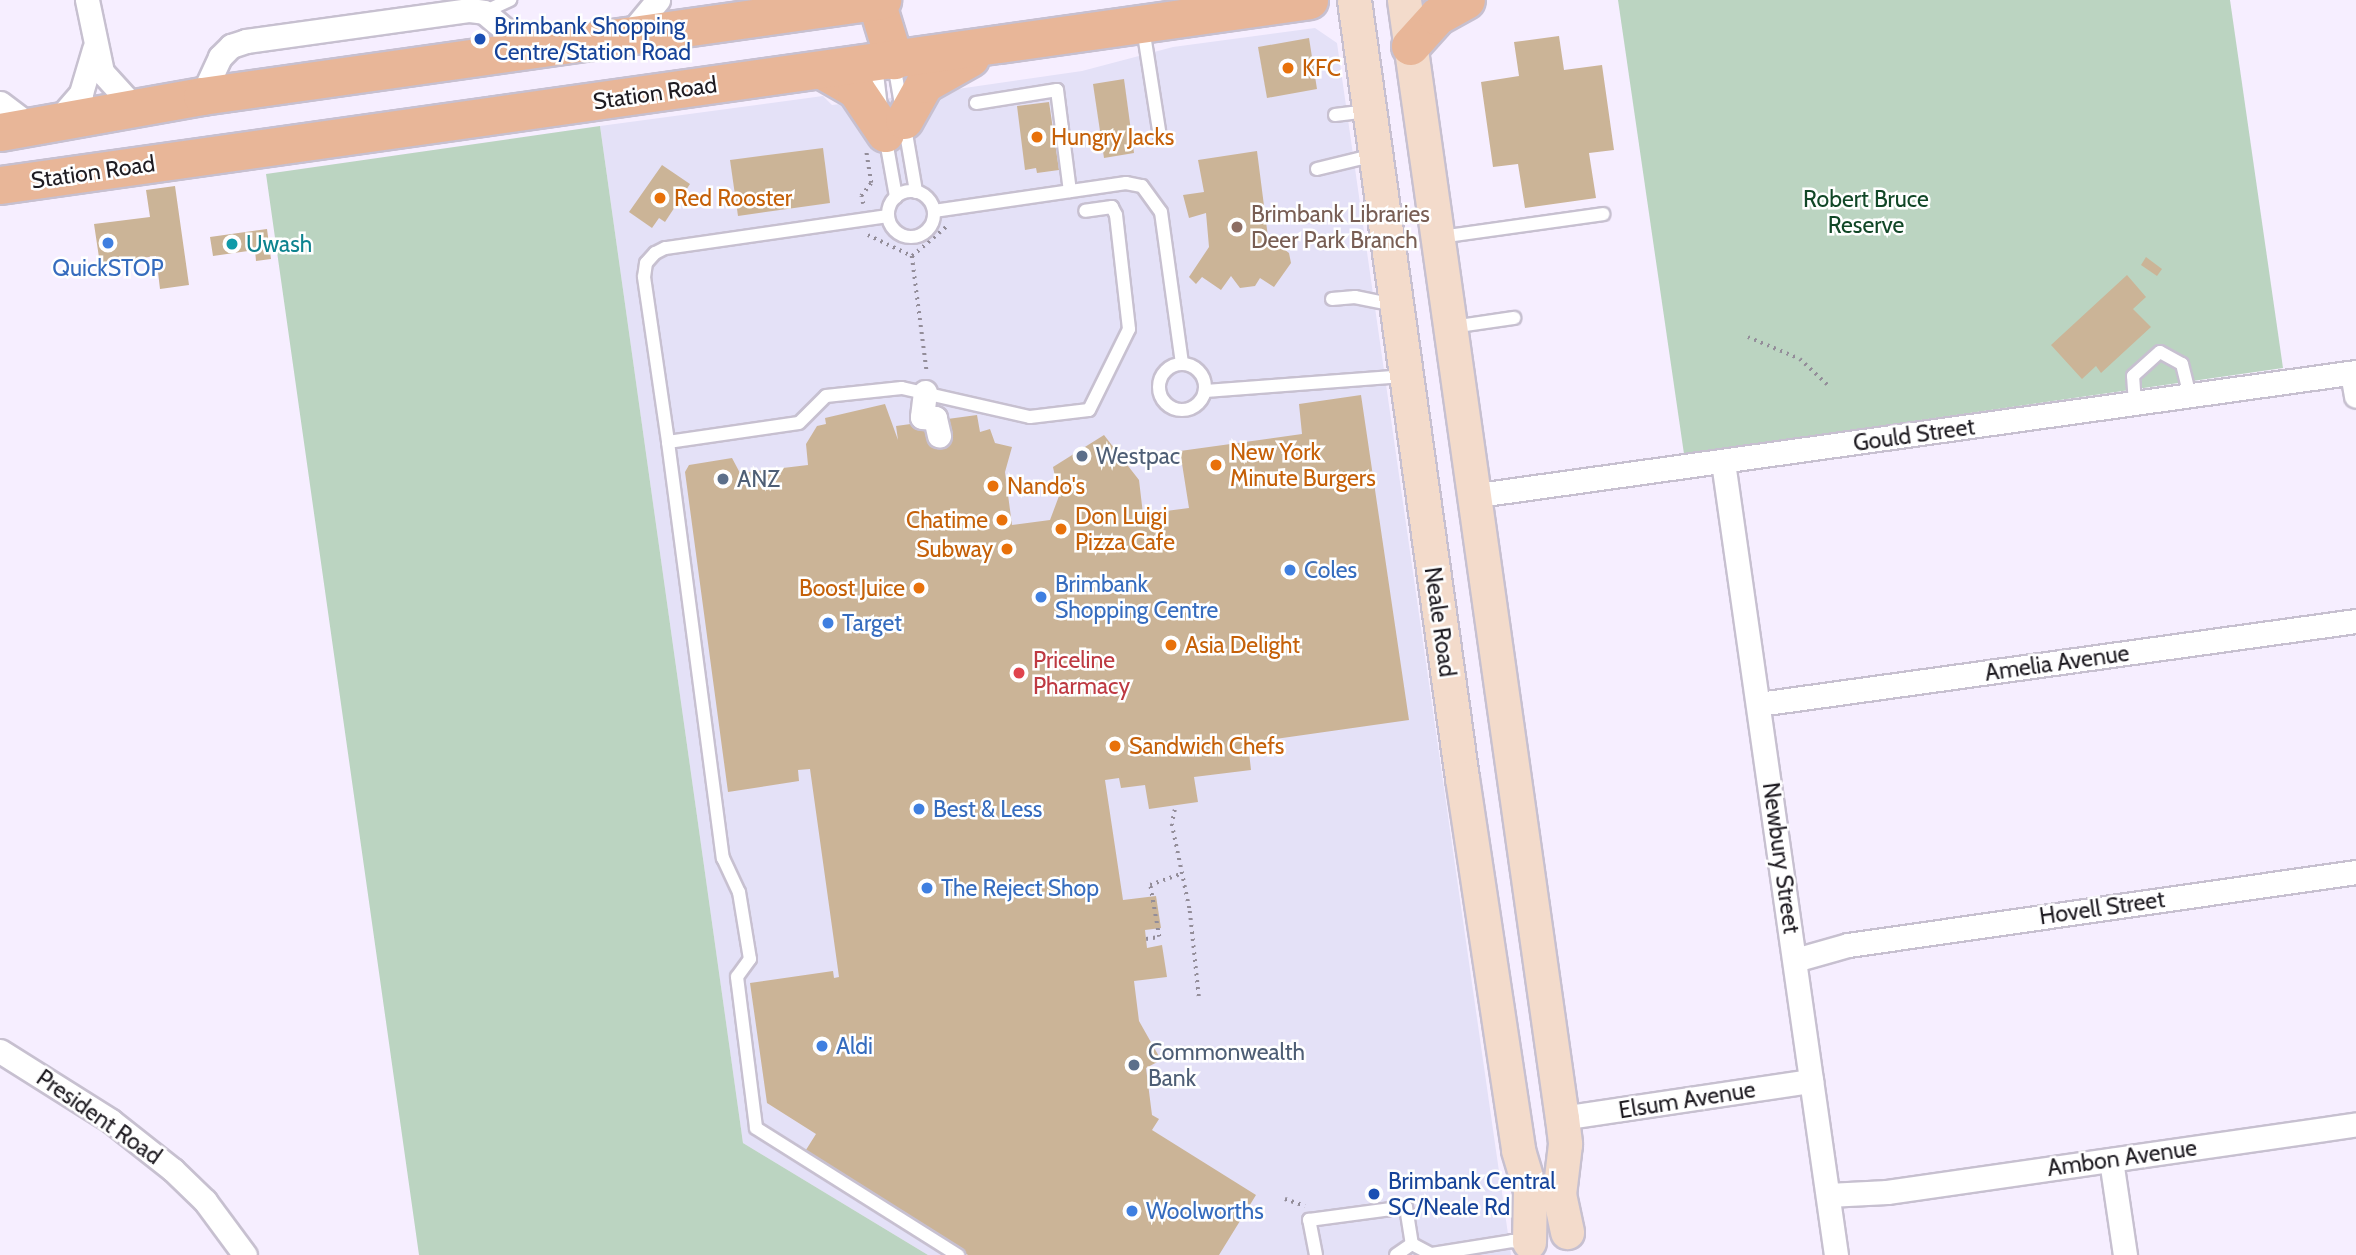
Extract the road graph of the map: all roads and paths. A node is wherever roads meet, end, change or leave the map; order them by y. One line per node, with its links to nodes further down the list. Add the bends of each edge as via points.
1 (88, 0): 15 (street)
2 (510, 0): 10 (lane)
3 (658, 0): 12 (street)
4 (882, 0): 9 (main road)
5 (1309, 0): 11 (main road, Station Road)
6 (1354, 0): 23 (street, Neale Road)
7 (1404, 0): 14 (street)
8 (1466, 0): 14 (main road, via 1437,16)
9 (876, 1): 12 (main road); 17 (main road)
10 (484, 12): 16 (street); 19 (street, via 470,10 231,46 220,57)
11 (1143, 24): 13 (main road, Station Road); 27 (lane)
12 (628, 36): 16 (main road)
13 (993, 46): 17 (main road, Station Road); 26 (main road, via 924,84)
14 (1410, 47): 39 (street)
15 (94, 49): 22 (street, via 110,84); 25 (street, via 81,93)
16 (529, 50): 19 (main road)
17 (885, 61): 18 (main road, Station Road); 26 (lane); 26 (lane)
18 (822, 70): 26 (main road, via 856,90); 30 (main road, Station Road)
19 (202, 96): 22 (main road)
20 (0, 103): 25 (street)
21 (976, 103): 31 (lane, via 1057,90)
22 (134, 107): 25 (main road)
23 (1371, 111): 24 (lane); 28 (street, Neale Road)
24 (1335, 115)
25 (30, 126)
26 (894, 127): 32 (lane); 33 (lane)
27 (1160, 136)
28 (1376, 155): 29 (lane); 42 (street, Neale Road)
29 (1317, 169)
30 (0, 185)
31 (1070, 191): 34 (lane); 46 (lane, via 1126,183 1142,187 1155,200 1164,223)
32 (916, 192): 33 (lane); 34 (lane, via 928,199)
33 (896, 197): 37 (lane)
34 (933, 211): 37 (lane, via 931,225 914,237 900,234)
35 (1085, 211): 52 (lane, via 1112,207 1116,215 1129,330 1089,410 1030,416)
36 (1603, 214): 39 (lane)
37 (888, 216): 57 (lane, via 654,253 646,263 644,277)
38 (959, 223): 40 (path, via 946,226)
39 (1436, 238): 44 (street)
40 (912, 256)
41 (1332, 299): 42 (lane, via 1354,297)
42 (1395, 305): 49 (street, Neale Road)
43 (1514, 318): 44 (lane)
44 (1448, 327): 47 (street)
45 (1748, 337): 50 (path, via 1800,359)
46 (1182, 363): 51 (lane, via 1197,369); 51 (lane, via 1168,368 1159,380 1164,402 1184,411 1198,405)
47 (1454, 368): 49 (street); 59 (street)
48 (2354, 372): 53 (street, Gould Street); 54 (street)
49 (1404, 376): 51 (lane); 63 (street, Neale Road)
50 (1828, 385)
51 (1205, 391)
52 (925, 392): 56 (street, via 922,417 935,418); 57 (lane, via 902,388 826,396 799,423)
53 (2190, 396): 55 (street, Gould Street); 55 (lane, via 2182,364 2160,352 2133,376)
54 (2356, 396)
55 (2135, 404): 58 (street, Gould Street)
56 (939, 436)
57 (668, 442): 81 (lane, via 723,858 739,892 750,959 737,977 755,1128)
58 (1723, 462): 59 (street, Gould Street); 61 (street, Newbury Street)
59 (1471, 496): 62 (street)
60 (2356, 621): 61 (street, Amelia Avenue)
61 (1759, 704): 68 (street, Newbury Street)
62 (1510, 762): 63 (street); 72 (street)
63 (1461, 767): 78 (street, Neale Road, via 1518,1150 1530,1190)
64 (1175, 810): 66 (path, via 1172,824)
65 (2356, 872): 68 (street, Hovell Street)
66 (1180, 874): 67 (path, via 1150,885 1159,937); 69 (path, via 1192,924)
67 (1146, 939)
68 (1794, 952): 71 (street, Newbury Street)
69 (1199, 997)
70 (0, 1051): 80 (street, President Road, via 111,1121 173,1170 205,1201)
71 (1811, 1081): 72 (street, Elsum Avenue); 75 (street, Newbury Street)
72 (1562, 1118): 76 (street, via 1565,1144 1559,1194)
73 (2356, 1124): 74 (street, Ambon Avenue)
74 (2111, 1160): 75 (street, Ambon Avenue); 85 (street)
75 (1828, 1201): 84 (street, Newbury Street)
76 (1575, 1243): 78 (street, via 1546,1229)
77 (1412, 1244): 79 (lane); 82 (lane, via 1406,1207 1309,1220); 83 (lane)
78 (1527, 1247): 79 (lane, via 1512,1241)
79 (1432, 1254)
80 (245, 1255)
81 (958, 1255)
82 (1317, 1255)
83 (1396, 1255)
84 (1836, 1255)
85 (2125, 1255)

